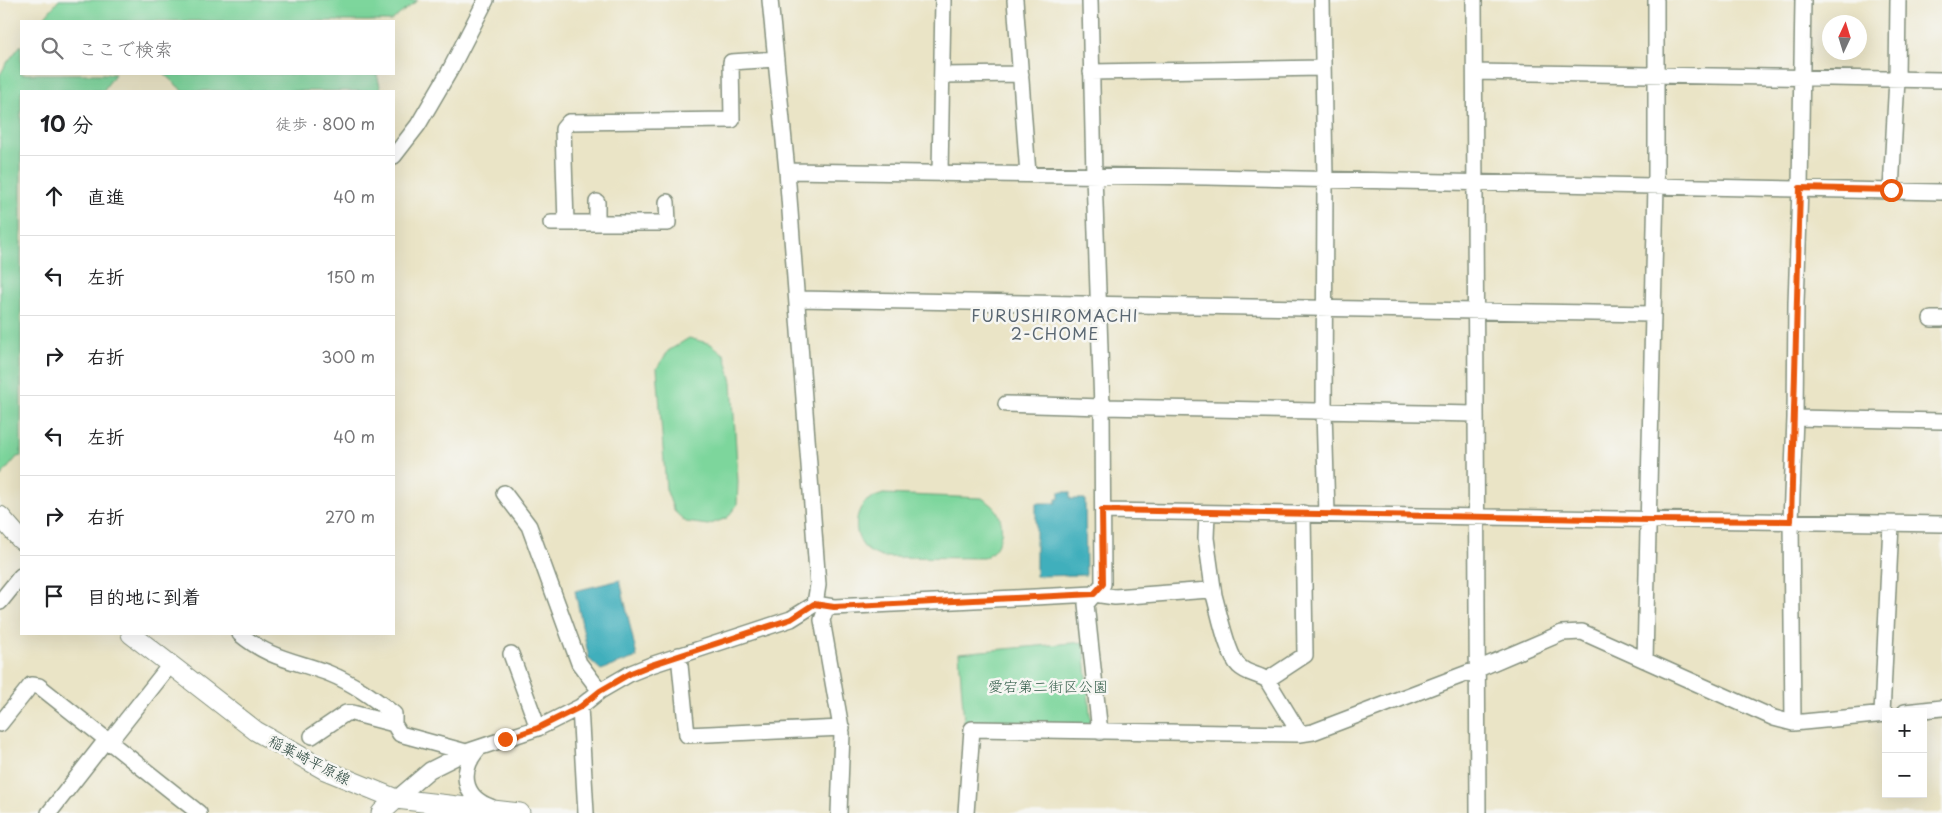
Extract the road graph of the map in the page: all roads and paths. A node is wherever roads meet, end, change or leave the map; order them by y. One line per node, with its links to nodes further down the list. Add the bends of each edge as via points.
1 (486, 0): 21 (street, via 450,72 418,125)
2 (770, 0): 11 (street)
3 (943, 0): 16 (street)
4 (1015, 0): 15 (street)
5 (1090, 0): 13 (street)
6 (1322, 0): 12 (street)
7 (1474, 0): 14 (street)
8 (1656, 0): 17 (street)
9 (1802, 0): 18 (street)
10 (1898, 0): 19 (street)
11 (776, 59): 22 (street); 34 (street, via 731,62 732,120 569,122 563,129 558,223)
12 (1323, 68): 13 (street); 26 (street)
13 (1091, 72): 25 (street)
14 (1475, 72): 17 (street); 27 (street)
15 (1020, 74): 16 (street); 24 (street)
16 (942, 75): 23 (street)
17 (1655, 75): 18 (street); 28 (street)
18 (1801, 77): 19 (street); 29 (street)
19 (1897, 79): 20 (street); 30 (street)
20 (1942, 80)
21 (395, 155)
22 (787, 171): 23 (street); 35 (street)
23 (940, 173): 24 (street)
24 (1028, 174): 25 (street)
25 (1094, 175): 26 (street); 36 (street)
26 (1325, 179): 27 (street); 37 (street)
27 (1474, 182): 28 (street); 38 (street)
28 (1656, 185): 29 (street); 39 (street)
29 (1800, 188): 30 (street); 44 (street)
30 (1891, 190): 31 (street)
31 (1942, 192)
32 (597, 202): 34 (street)
33 (667, 202): 34 (street, via 668,224)
34 (597, 223)
35 (796, 299): 36 (street); 62 (street)
36 (1099, 305): 37 (street); 41 (street)
37 (1326, 309): 38 (street); 42 (street)
38 (1475, 312): 39 (street); 43 (street)
39 (1652, 314): 53 (street)
40 (1006, 404): 41 (street)
41 (1102, 407): 42 (street); 47 (street)
42 (1324, 411): 43 (street); 50 (street)
43 (1476, 414): 52 (street)
44 (1795, 418): 45 (street); 54 (street)
45 (1942, 421)
46 (504, 493): 71 (street, via 530,526 580,663)
47 (1102, 510): 48 (street); 59 (street, via 1103,584)
48 (1207, 513): 49 (street); 60 (street, via 1206,538)
49 (1303, 513): 50 (street); 70 (street, via 1305,654)
50 (1327, 514): 52 (street)
51 (0, 516): 57 (main road)
52 (1477, 518): 53 (street); 69 (street)
53 (1649, 520): 54 (street); 67 (street)
54 (1791, 521): 55 (street); 77 (street)
55 (1891, 524): 56 (street); 73 (street)
56 (1942, 524)
57 (20, 539)
58 (20, 577): 61 (street)
59 (1094, 594): 60 (street, via 1116,597 1209,590); 62 (street); 82 (street, via 1086,604)
60 (1214, 595): 70 (street, via 1231,654 1248,673)
61 (0, 602)
62 (821, 605): 66 (street, via 791,619); 81 (street)
63 (133, 635): 68 (main road, 稲葉崎平原線)
64 (241, 635): 79 (street, via 273,656 357,686 394,714)
65 (511, 654): 80 (street)
66 (678, 655): 71 (street, via 631,673); 81 (street, via 687,735)
67 (1645, 660): 69 (street, via 1582,632 1562,633); 77 (street, via 1774,718)
68 (170, 665): 85 (street); 87 (main road, 稲葉崎平原線, via 256,732 325,770)
69 (1478, 669): 83 (street, via 1313,732); 95 (street)
70 (1266, 680): 83 (street)
71 (600, 691): 72 (street)
72 (580, 707): 80 (street); 92 (street)
73 (1884, 708)
74 (1942, 708): 75 (street)
75 (1927, 710)
76 (1882, 714): 77 (street)
77 (1793, 723)
78 (0, 724): 85 (street, via 31,685 39,686)
79 (394, 724): 84 (street, via 346,713); 86 (street, via 400,734)
80 (538, 728): 86 (street)
81 (842, 728): 93 (street)
82 (1100, 732): 83 (street); 94 (street, via 972,730)
83 (1300, 734)
84 (312, 736)
85 (108, 741): 89 (street); 90 (street)
86 (473, 750): 87 (street, via 430,770); 88 (street, via 466,769 467,785 474,798 479,803)
87 (396, 799): 88 (main road, 稲葉崎平原線); 91 (main road)
88 (511, 812)
89 (49, 813)
90 (199, 813)
91 (381, 813)
92 (586, 813)
93 (839, 813)
94 (966, 813)
95 (1478, 813)

